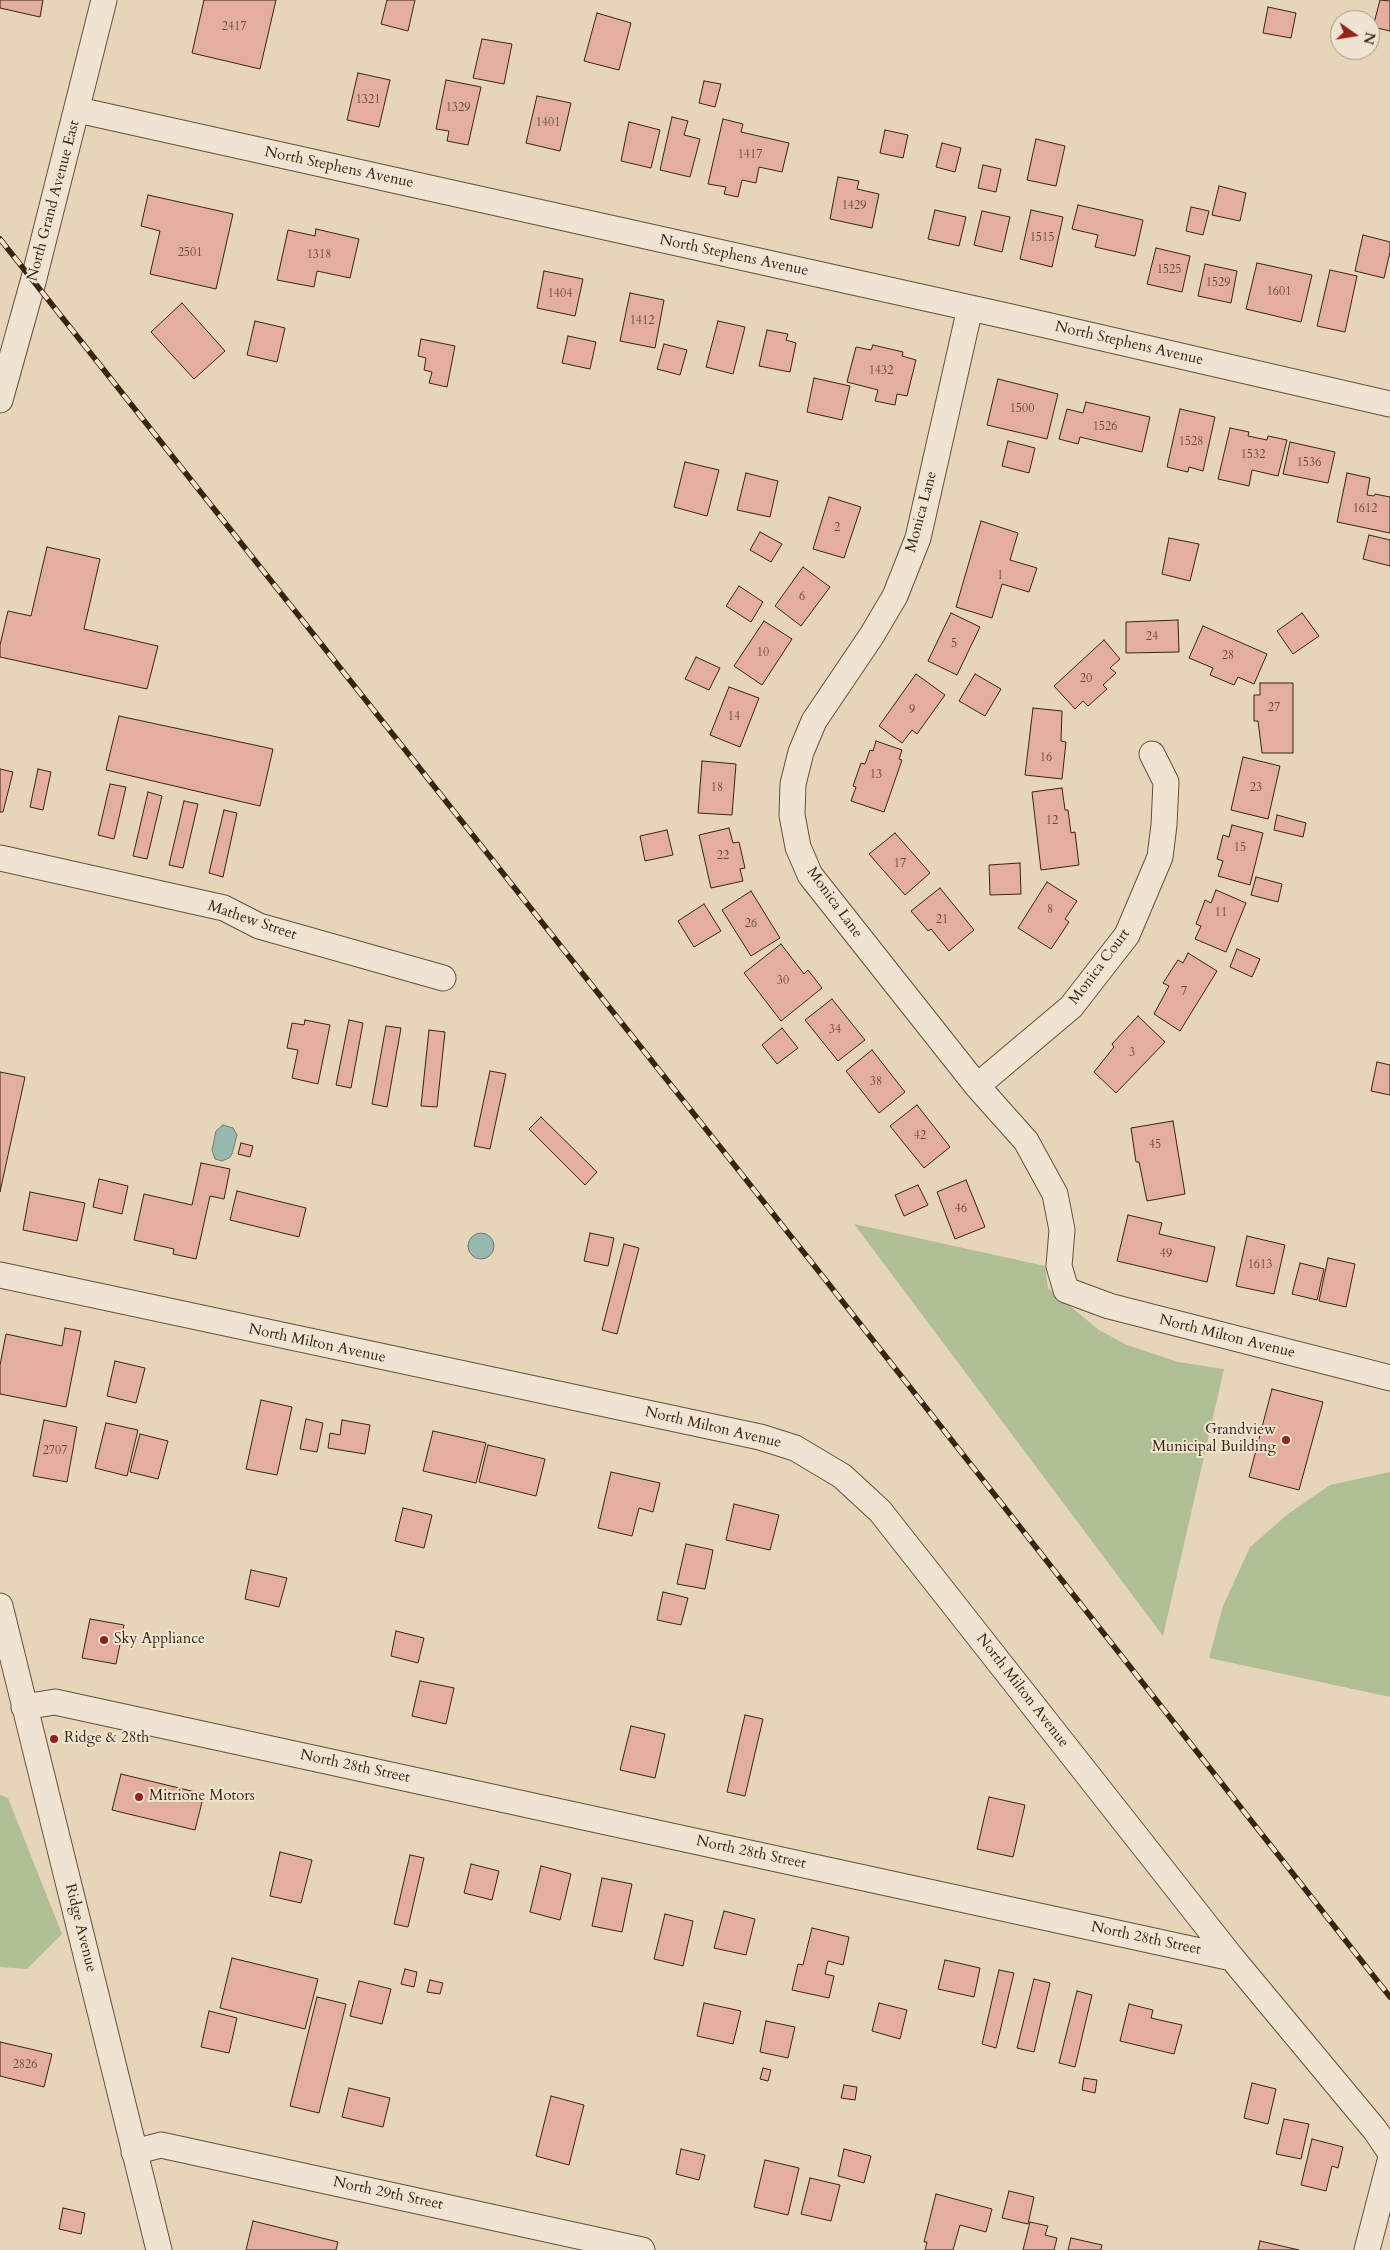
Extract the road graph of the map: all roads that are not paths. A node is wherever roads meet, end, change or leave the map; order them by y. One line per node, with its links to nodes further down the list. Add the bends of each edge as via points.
1 (104, 0): 2 (street, North Grand Avenue East)
2 (78, 110): 3 (street, North Stephens Avenue); 4 (street, North Grand Avenue East)
3 (970, 308): 5 (street, North Stephens Avenue); 9 (street, Monica Lane, via 918,538 894,596 872,635 814,720 793,784 792,815 798,848 810,875)
4 (0, 400)
5 (1390, 404)
6 (1152, 754): 9 (street, Monica Court, via 1166,782 1160,857 1127,935 1071,1007)
7 (0, 858): 8 (street, Mathew Street, via 224,908 259,926)
8 (443, 978)
9 (978, 1086): 11 (street, Monica Lane, via 1026,1141 1055,1194 1062,1230 1059,1266)
10 (0, 1276): 15 (street, North Milton Avenue, via 760,1436 795,1448 842,1476 880,1511)
11 (1066, 1290): 12 (street, North Milton Avenue, via 1109,1306)
12 (1390, 1378)
13 (0, 1606): 14 (street, Ridge Avenue)
14 (24, 1707): 15 (street, North 28th Street, via 55,1702); 16 (street, Ridge Avenue)
15 (1232, 1958): 17 (street)
16 (134, 2152): 19 (street, Ridge Avenue); 20 (street, North 29th Street, via 161,2145)
17 (1390, 2152)
18 (1390, 2162): 21 (street)
19 (159, 2250)
20 (642, 2250)
21 (1368, 2250)

